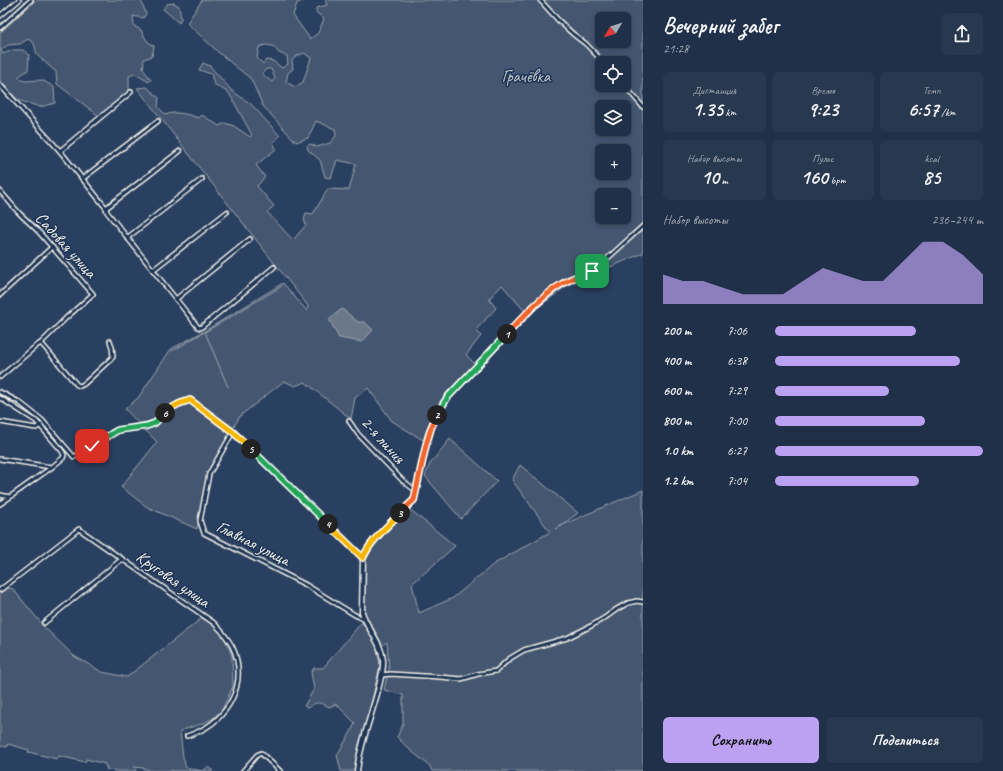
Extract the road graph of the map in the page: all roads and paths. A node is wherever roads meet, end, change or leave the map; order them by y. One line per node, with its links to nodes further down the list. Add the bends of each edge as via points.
1 (19, 0): 4 (street)
2 (31, 0): 5 (street)
3 (540, 0): 6 (street)
4 (0, 16)
5 (0, 28)
6 (597, 56)
7 (0, 85): 12 (street)
8 (131, 92): 12 (street)
9 (630, 92): 10 (street)
10 (643, 107)
11 (158, 121): 14 (street)
12 (60, 151): 14 (street)
13 (180, 151): 17 (street)
14 (82, 179): 17 (street)
15 (202, 179): 20 (street)
16 (0, 191): 22 (street, Садовая улица)
17 (106, 208): 20 (street, via 106,212)
18 (227, 212): 25 (street)
19 (643, 226): 24 (street)
20 (127, 238): 25 (street)
21 (250, 239): 27 (street)
22 (52, 247): 26 (street); 29 (street, Садовая улица, via 93,294)
23 (274, 267): 27 (street, via 200,328)
24 (597, 268): 39 (street, via 568,280 534,306 442,404 431,428)
25 (153, 270): 27 (street)
26 (0, 295)
27 (176, 299)
28 (110, 341): 29 (street, via 113,357 80,386)
29 (41, 343): 30 (street, Садовая улица)
30 (0, 377)
31 (0, 392): 36 (street, via 19,402 42,420 74,457 115,431 155,423 168,410 190,400)
32 (0, 398): 35 (street)
33 (349, 421): 39 (street, 2-я линия, via 358,434)
34 (0, 422): 35 (street, via 36,428)
35 (41, 426): 38 (street, via 64,455)
36 (233, 432): 43 (street); 47 (street, Главная улица, via 209,474 200,521 204,533 306,585)
37 (0, 459): 38 (street)
38 (52, 468): 41 (street)
39 (416, 492): 43 (street, via 414,500 371,544)
40 (0, 495): 41 (street)
41 (10, 497): 42 (street)
42 (0, 504)
43 (363, 558): 47 (street)
44 (122, 559): 45 (street, Круговая улица, via 79,529); 48 (street); 50 (street, Круговая улица, via 214,623 224,632 235,653 238,674 232,700 208,727)
45 (1, 590)
46 (643, 602): 49 (street, via 628,603 567,638 524,650 496,671 461,679)
47 (364, 619): 49 (street, via 380,648 383,659)
48 (44, 623)
49 (381, 675): 53 (street)
50 (187, 736)
51 (243, 771): 52 (street, via 261,753)
52 (280, 771)
53 (357, 771)

